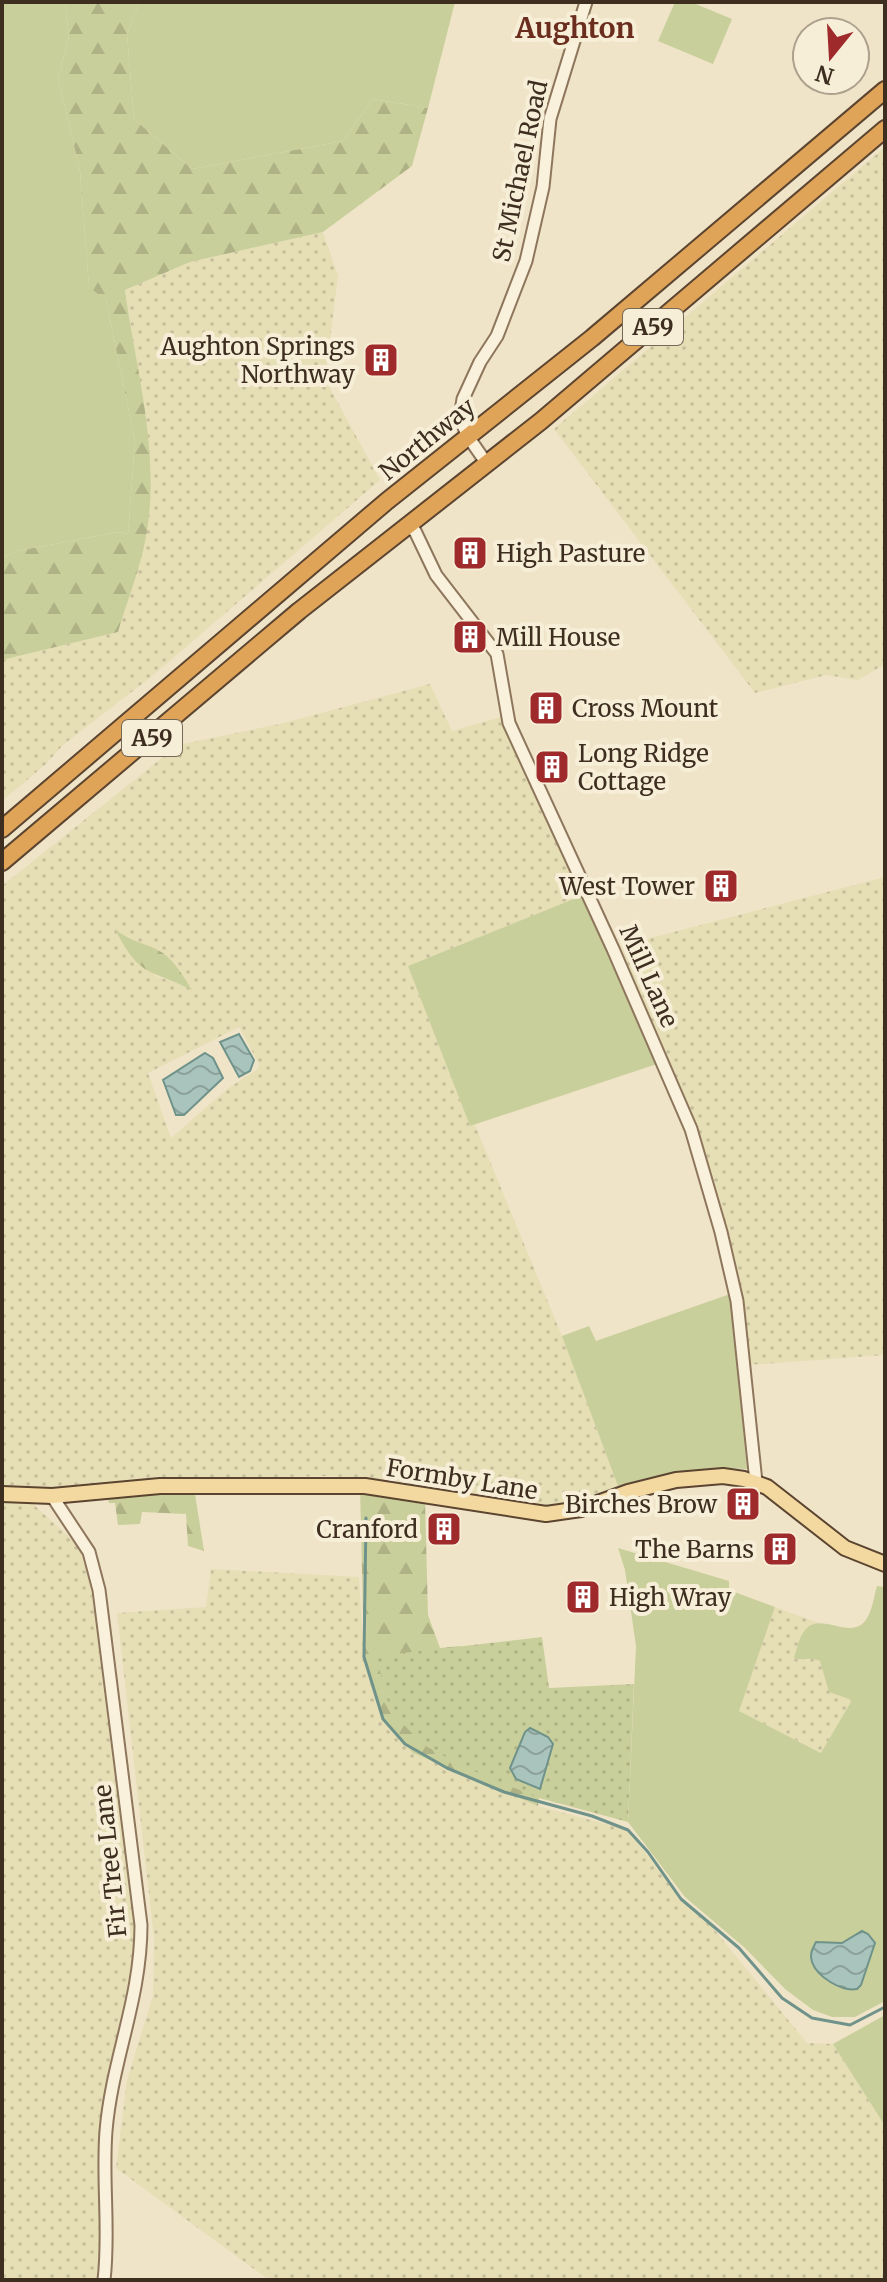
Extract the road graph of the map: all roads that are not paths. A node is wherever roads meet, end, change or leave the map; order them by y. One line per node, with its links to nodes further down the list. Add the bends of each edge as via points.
1 (586, 2): 4 (street, St Michael Road, via 550,119 543,187 526,261 497,336 463,399 460,417)
2 (885, 90): 4 (highway, Northway / A59, via 580,348)
3 (885, 129): 5 (highway, A59)
4 (467, 435): 5 (street); 6 (highway, Northway / A59)
5 (487, 464): 7 (highway, A59)
6 (387, 501): 7 (highway); 8 (highway, Northway / A59)
7 (406, 526): 9 (highway, A59); 10 (street, Mill Lane, via 415,531 436,575 497,654 509,723 691,1129 737,1301)
8 (2, 829)
9 (2, 862)
10 (756, 1482): 12 (main road, Formby Lane, via 723,1476 676,1480 581,1509 546,1514 365,1486 160,1486); 13 (main road, Formby Lane, via 845,1548)
11 (2, 1494): 12 (main road, Formby Lane)
12 (52, 1496): 14 (street, Fir Tree Lane, via 89,1552 99,1590 141,1925 141,1960 106,2132)
13 (885, 1564)
14 (104, 2280)

